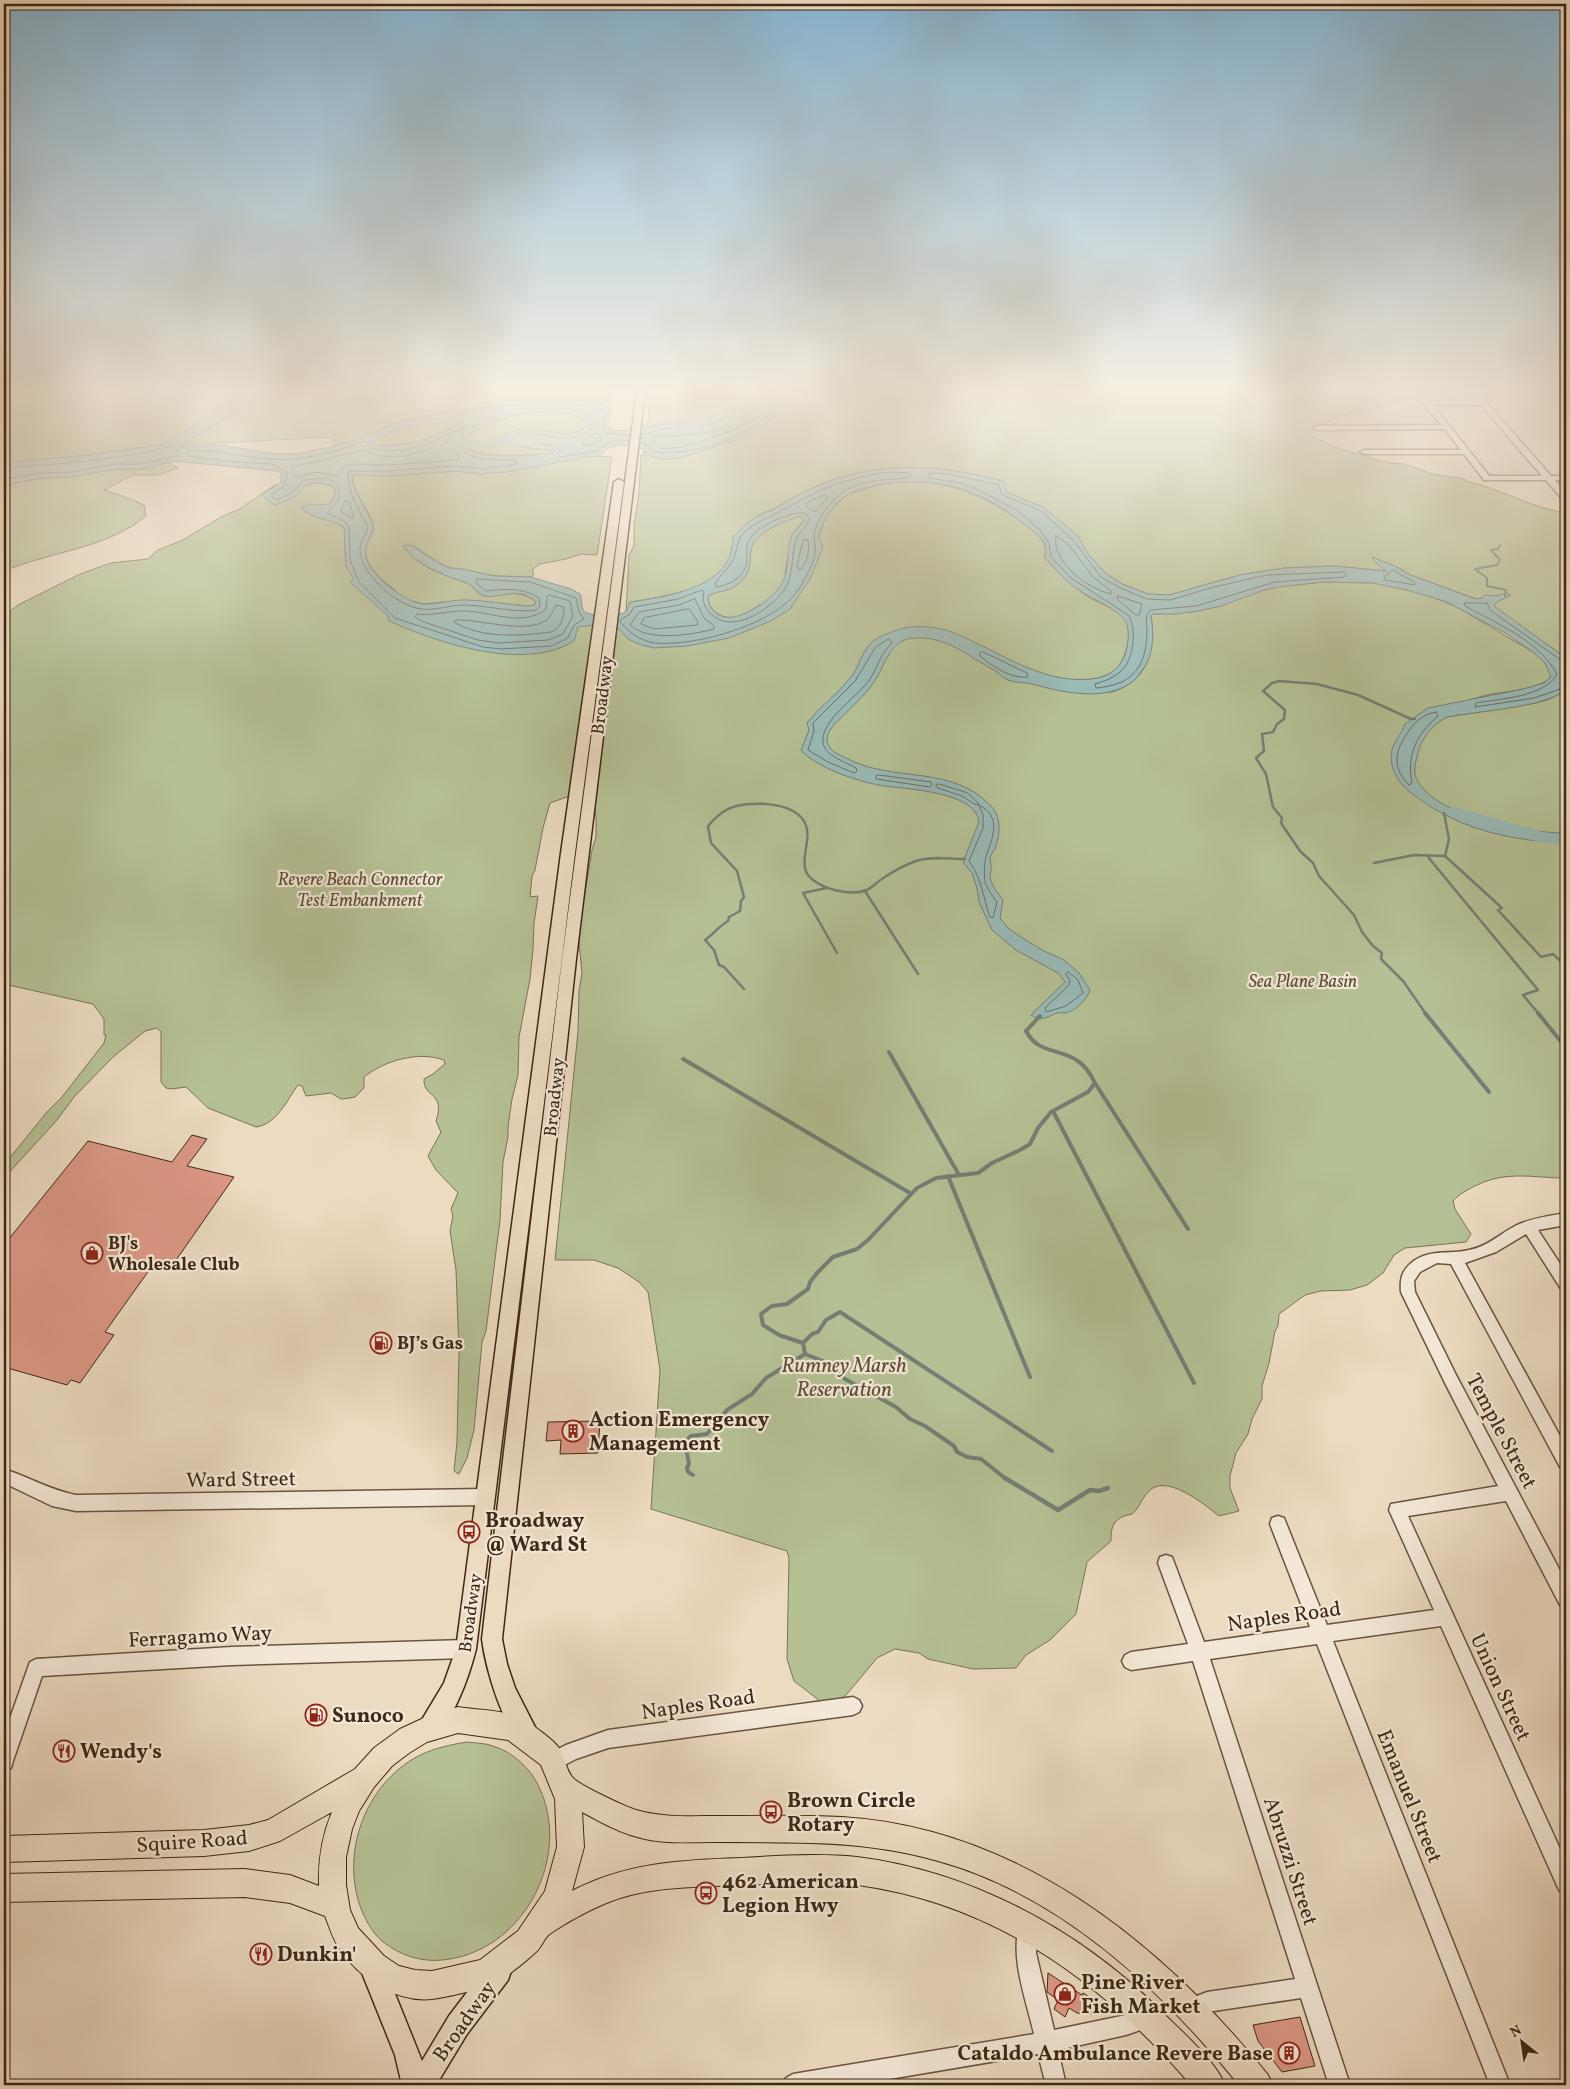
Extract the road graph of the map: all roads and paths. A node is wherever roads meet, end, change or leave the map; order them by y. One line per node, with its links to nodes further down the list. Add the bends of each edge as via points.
1 (619, 488): 3 (main road, Broadway)
2 (628, 488): 3 (main road, Broadway, via 625,524)
3 (605, 620): 11 (main road, Broadway); 22 (main road, Broadway, via 492,1639 506,1695)
4 (1566, 1219): 5 (street)
5 (1529, 1227): 6 (street, via 1471,1256); 7 (street)
6 (1455, 1258): 8 (street); 10 (street, Temple Street, via 1436,1257 1415,1268 1407,1280 1408,1292)
7 (1566, 1285)
8 (1566, 1462)
9 (4, 1476): 11 (street, Ward Street, via 52,1498 76,1503)
10 (1511, 1492): 14 (street, Temple Street); 15 (street, Union Street, via 1397,1510)
11 (484, 1497): 17 (main road, Broadway)
12 (1278, 1524): 16 (street, Emanuel Street)
13 (1166, 1563): 18 (street, Abruzzi Street)
14 (1566, 1599)
15 (1444, 1617): 16 (street, Naples Road); 28 (street, Union Street)
16 (1321, 1633): 18 (street, Naples Road); 46 (street, Emanuel Street)
17 (466, 1649): 21 (main road, Broadway, via 454,1688); 23 (street, Ferragamo Way, via 232,1656 36,1668)
18 (1199, 1651): 19 (street, Naples Road); 35 (street, Abruzzi Street)
19 (1131, 1661)
20 (853, 1706): 24 (street, Naples Road, via 608,1739 572,1751)
21 (428, 1728): 22 (highway, via 458,1720 487,1720 514,1729); 25 (highway, via 394,1748)
22 (530, 1739): 24 (highway)
23 (4, 1761)
24 (552, 1762): 26 (highway)
25 (365, 1777): 27 (highway, Squire Road, via 295,1820 249,1838 204,1843); 30 (highway, via 347,1806 336,1839 331,1873)
26 (566, 1789): 31 (highway, via 571,1814 571,1855 558,1896); 36 (highway, via 616,1816 651,1827 849,1831 913,1841 959,1855 1023,1882 1086,1919 1133,1954)
27 (4, 1849)
28 (1566, 1883)
29 (4, 1888): 30 (highway, via 245,1883 290,1889)
30 (335, 1906): 34 (highway, via 352,1944)
31 (543, 1922): 32 (highway, via 600,1892 638,1880 682,1874 810,1869 857,1871 920,1883 968,1899); 33 (highway)
32 (1028, 1928): 37 (highway, via 1089,1968); 38 (street, via 1026,1953)
33 (509, 1958): 34 (highway, via 462,1982 437,1985 398,1980); 40 (main road, Broadway, via 458,2025)
34 (370, 1964): 39 (main road, Broadway, via 408,2055)
35 (1307, 1987): 36 (street, via 1206,2002); 45 (street, Abruzzi Street)
36 (1192, 2008): 44 (highway)
37 (1148, 2018): 38 (street); 43 (highway)
38 (1047, 2042): 41 (street); 42 (street)
39 (415, 2085)
40 (422, 2085)
41 (793, 2085)
42 (1056, 2085)
43 (1210, 2085)
44 (1258, 2085)
45 (1339, 2085)
46 (1500, 2085)

